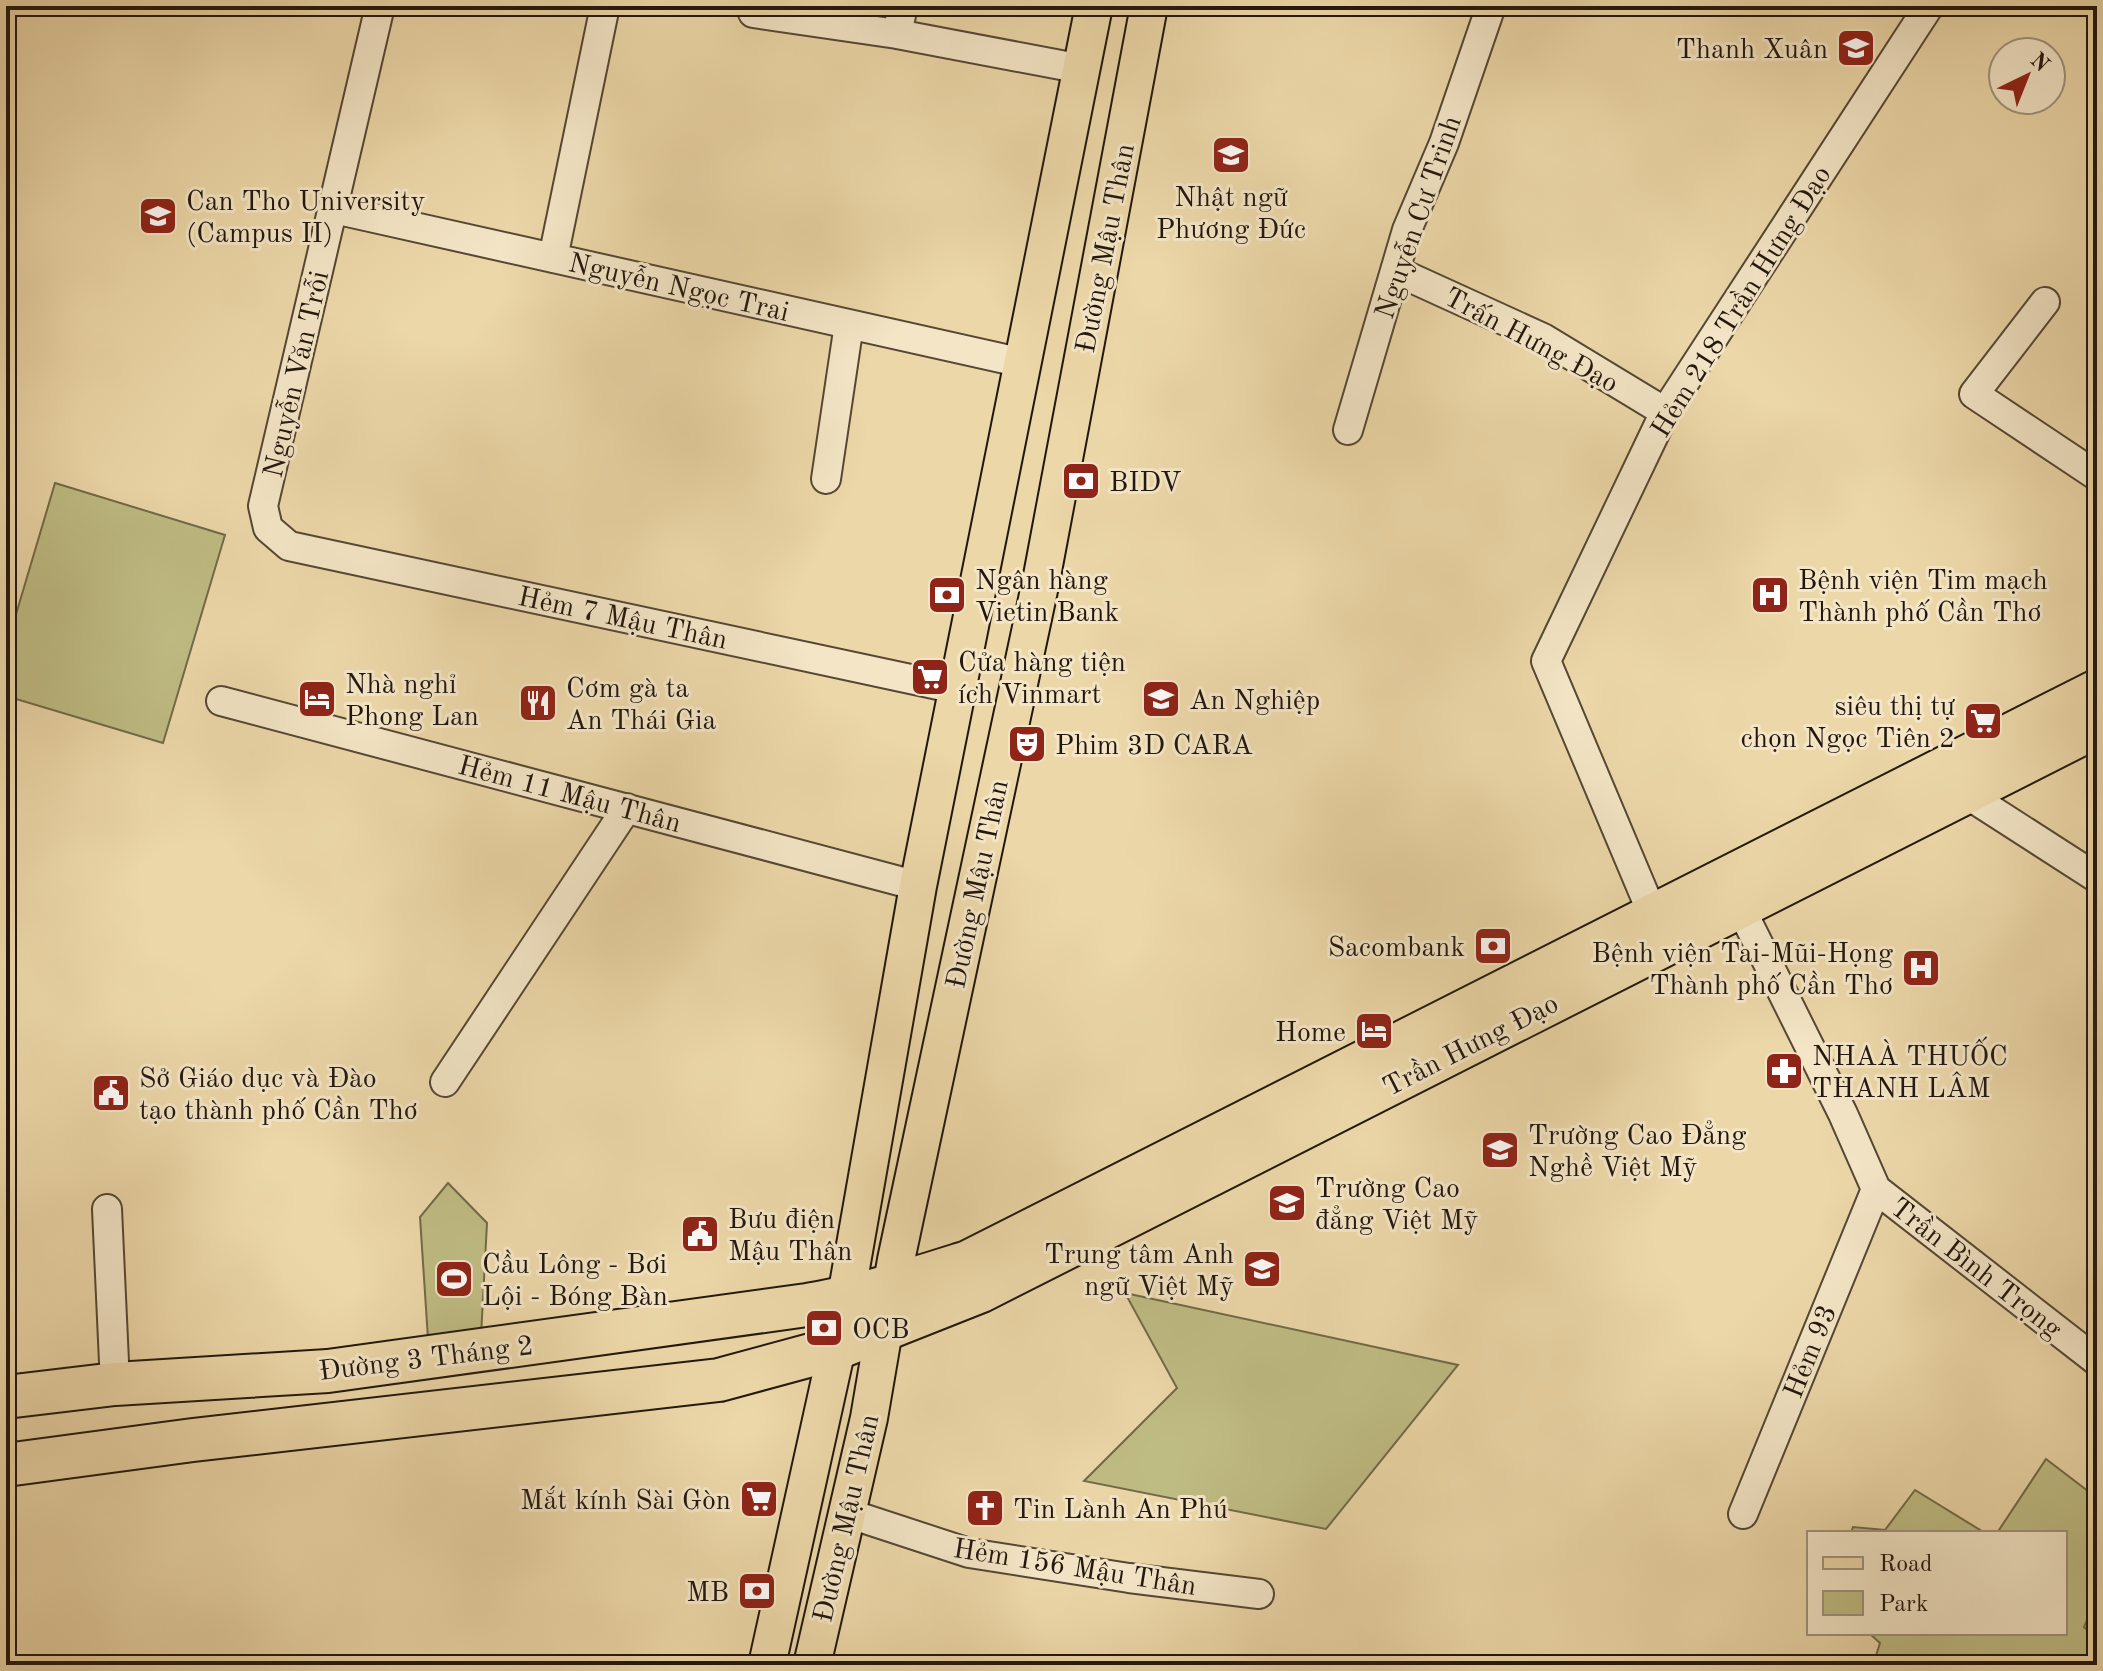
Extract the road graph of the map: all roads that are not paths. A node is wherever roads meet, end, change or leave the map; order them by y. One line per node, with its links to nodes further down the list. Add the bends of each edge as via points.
1 (380, 6): 11 (street, Nguyễn Văn Trỗi)
2 (605, 6): 12 (street)
3 (903, 6): 9 (street)
4 (1094, 6): 10 (main road, Đường Mậu Thân)
5 (1149, 6): 23 (main road, Đường Mậu Thân)
6 (1491, 6): 13 (street, Nguyễn Cư Trinh)
7 (1929, 6): 17 (street, Hẻm 218 Trần Hưng Đạo)
8 (753, 13): 9 (street)
9 (897, 34): 10 (street)
10 (1082, 69): 16 (main road, Đường Mậu Thân)
11 (334, 209): 12 (street, Nguyễn Ngọc Trai); 21 (street, Nguyễn Văn Trỗi, via 263,506 268,528)
12 (553, 258): 15 (street, Nguyễn Ngọc Trai)
13 (1396, 271): 17 (street, Trấn Hưng Đạo, via 1543,338); 18 (street, Nguyễn Cư Trinh)
14 (2045, 302): 19 (street, via 1974,394)
15 (849, 324): 16 (street, Nguyễn Ngọc Trai); 20 (street)
16 (1023, 363): 22 (main road, Đường Mậu Thân)
17 (1665, 412): 33 (street, Hẻm 218 Trần Hưng Đạo, via 1546,661)
18 (1348, 430)
19 (2097, 476)
20 (826, 479)
21 (289, 546): 24 (street, Hẻm 7 Mậu Thân)
22 (983, 560): 23 (main road); 24 (main road, Đường Mậu Thân)
23 (1042, 576): 37 (main road, Đường Mậu Thân)
24 (957, 689): 31 (main road, Đường Mậu Thân)
25 (2097, 691): 33 (highway, Trần Hưng Đạo)
26 (221, 701): 29 (street, Hẻm 11 Mậu Thân)
27 (2097, 726): 28 (highway, Trần Hưng Đạo)
28 (1965, 793): 30 (street); 32 (highway, Trần Hưng Đạo)
29 (627, 808): 31 (street, Hẻm 11 Mậu Thân); 34 (street)
30 (2097, 878)
31 (918, 886): 38 (main road, Đường Mậu Thân)
32 (1740, 907): 35 (street, Trần Bình Trọng); 39 (highway, Trần Hưng Đạo, via 981,1291)
33 (1653, 915): 37 (highway, Trần Hưng Đạo, via 968,1262)
34 (445, 1082)
35 (1876, 1189): 41 (street, Trần Bình Trọng); 46 (street, Hẻm 93)
36 (107, 1209): 42 (street)
37 (891, 1286): 38 (highway, Trần Hưng Đạo); 39 (main road, Đường Mậu Thân)
38 (844, 1299): 40 (main road, Đường Mậu Thân); 42 (highway, Đường 3 Tháng 2, via 328,1371)
39 (885, 1328): 40 (highway, Trần Hưng Đạo); 45 (main road, Đường Mậu Thân)
40 (837, 1348): 44 (highway, Đường 3 Tháng 2, via 719,1380); 48 (main road, Đường Mậu Thân)
41 (2097, 1361)
42 (115, 1384): 43 (highway, Đường 3 Tháng 2)
43 (6, 1397)
44 (6, 1465)
45 (847, 1513): 47 (street, Hẻm 156 Mậu Thân, via 969,1553); 49 (main road, Đường Mậu Thân)
46 (1743, 1514)
47 (1259, 1594)
48 (767, 1665)
49 (812, 1665)

